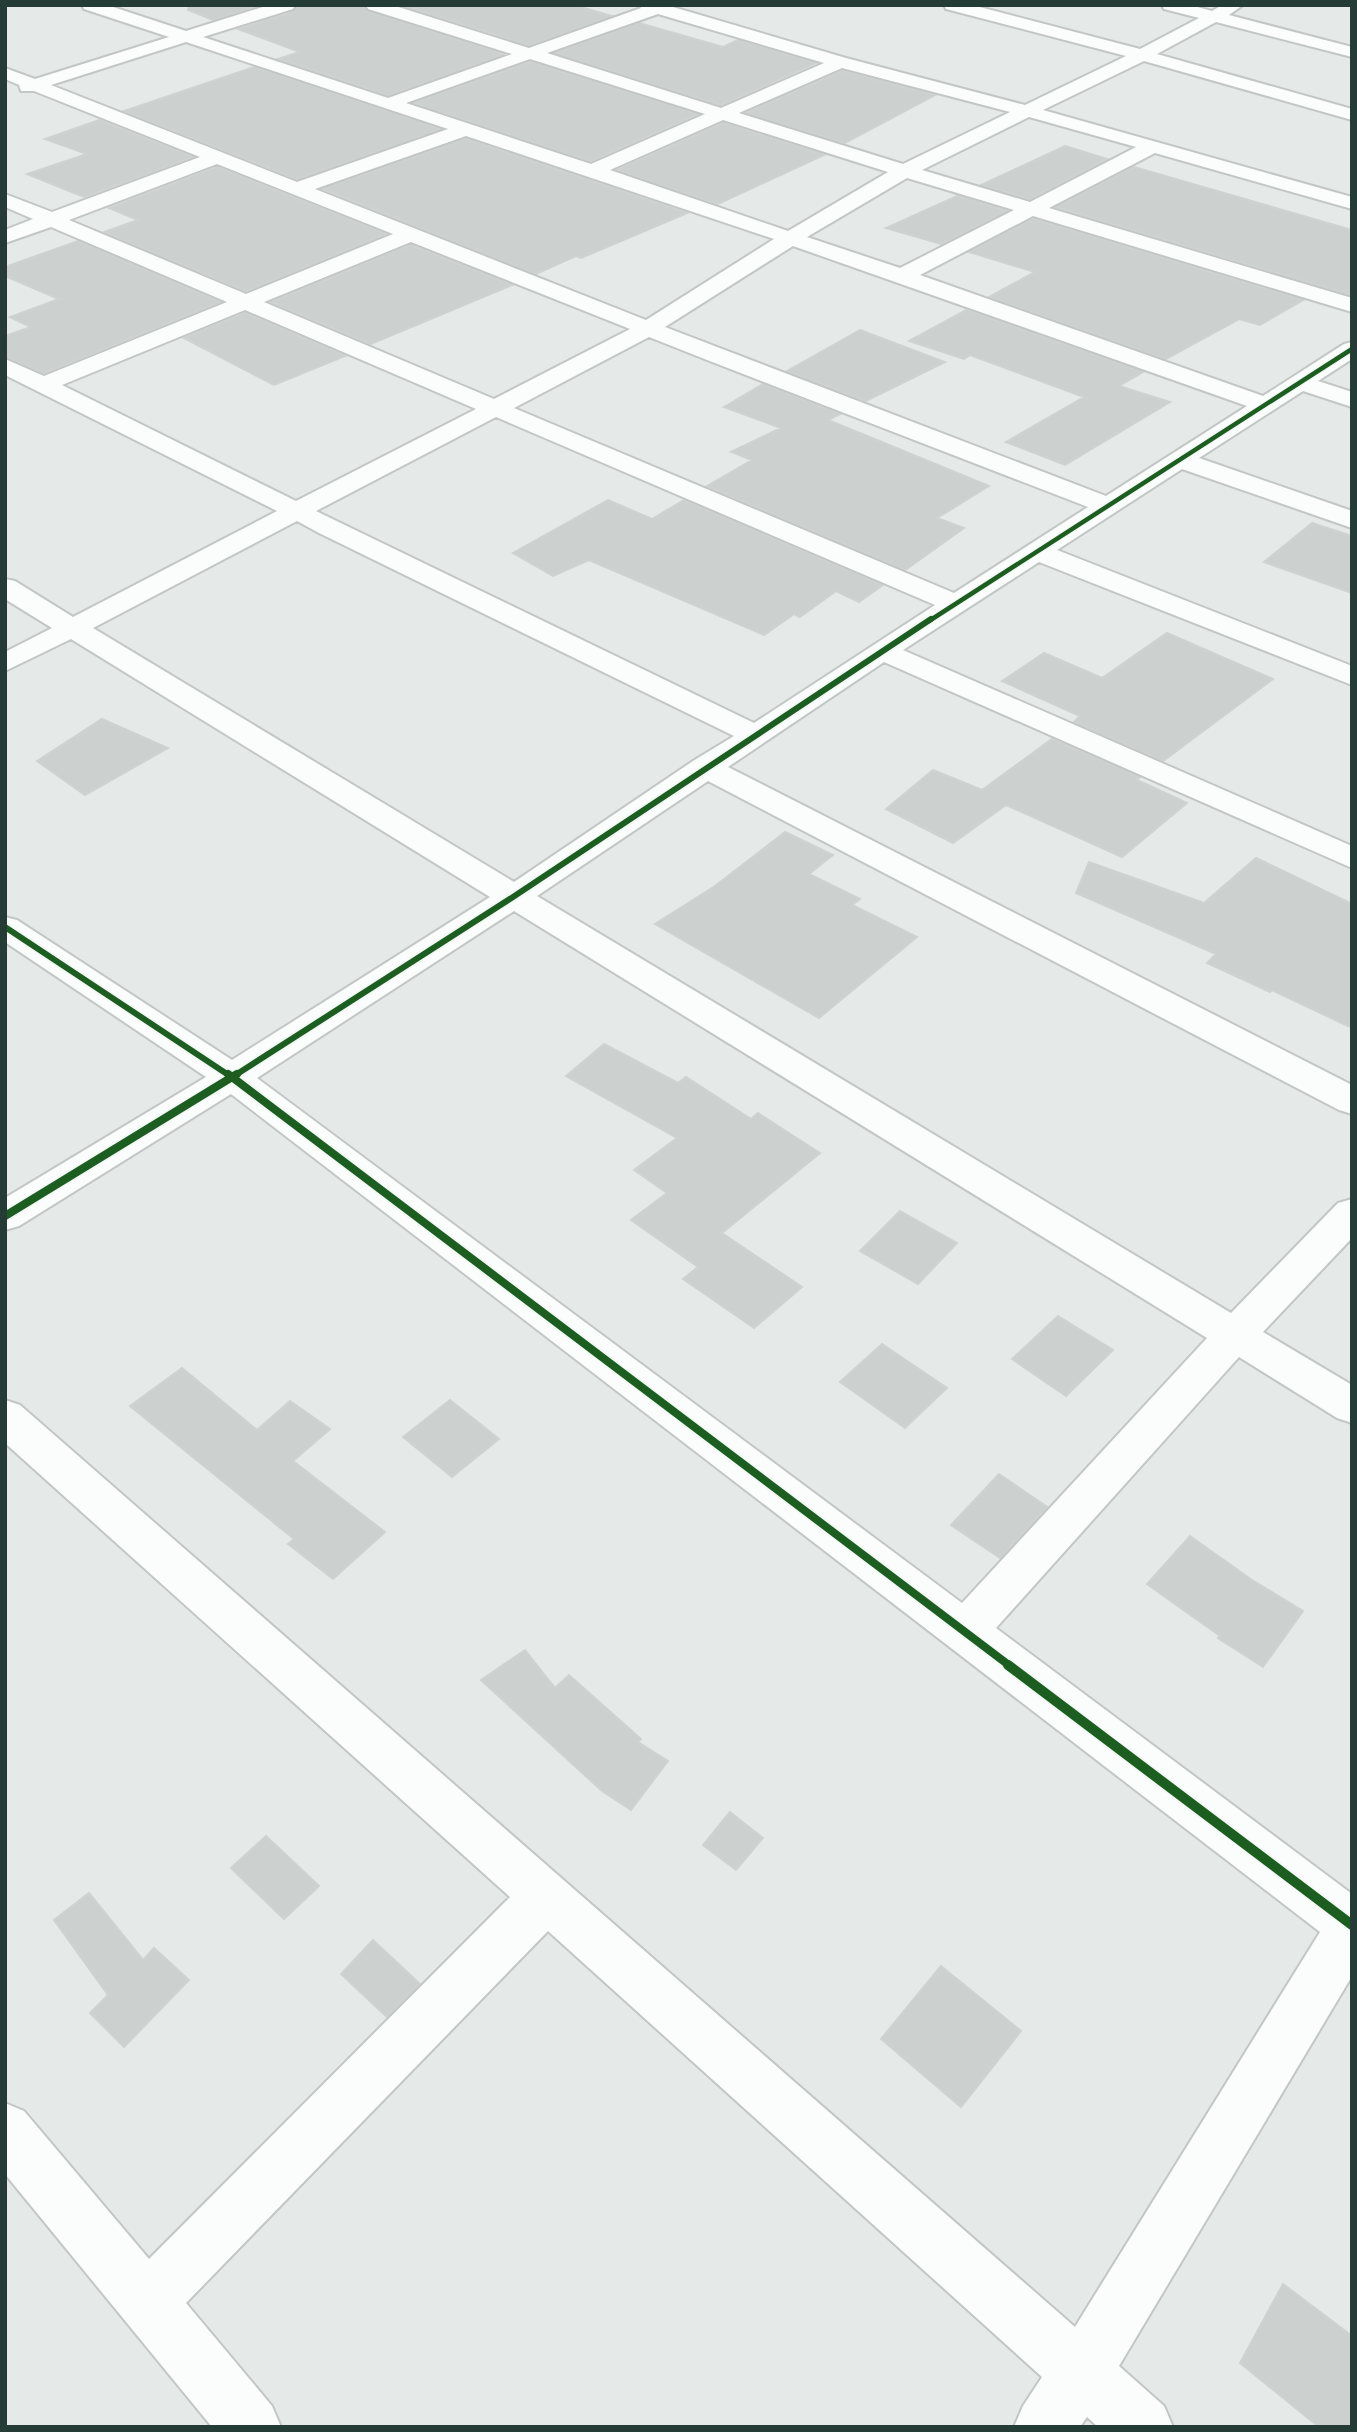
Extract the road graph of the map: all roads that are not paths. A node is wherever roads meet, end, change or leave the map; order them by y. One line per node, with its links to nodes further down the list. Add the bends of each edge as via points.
1 (90, 5): 9 (street)
2 (288, 5): 9 (street)
3 (373, 5): 11 (street)
4 (952, 5): 12 (street)
5 (1170, 5): 8 (street)
6 (1235, 5): 8 (street)
7 (652, 7): 11 (street); 13 (street)
8 (1213, 16): 10 (street); 12 (street)
9 (185, 38): 15 (street); 17 (street)
10 (1352, 52)
11 (529, 54): 17 (street); 19 (street)
12 (1142, 55): 18 (street); 20 (street)
13 (840, 62): 18 (street); 19 (street)
14 (5, 73): 15 (street)
15 (35, 85): 16 (street); 23 (street)
16 (5, 94)
17 (387, 104): 21 (street)
18 (1029, 111): 22 (street); 25 (street)
19 (723, 115): 24 (street); 25 (street)
20 (1352, 115)
21 (467, 129): 24 (street); 26 (street)
22 (1153, 146): 28 (street); 29 (street)
23 (218, 157): 26 (street); 30 (street)
24 (592, 171): 33 (street)
25 (904, 171): 29 (street); 33 (street)
26 (299, 188): 31 (street)
27 (5, 201): 30 (street)
28 (1352, 203)
29 (1032, 209): 34 (street); 36 (street)
30 (49, 220): 32 (street); 35 (street)
31 (412, 234): 35 (street); 37 (street)
32 (5, 237)
33 (789, 239): 34 (street); 37 (street)
34 (901, 276): 43 (street)
35 (248, 302): 41 (street); 44 (street)
36 (1352, 305)
37 (649, 328): 44 (street); 46 (street)
38 (1352, 348): 40 (street)
39 (5, 366): 41 (street)
40 (1299, 383): 42 (street); 43 (street)
41 (43, 385): 47 (street)
42 (1352, 400)
43 (1266, 405): 45 (street)
44 (493, 408): 47 (street); 51 (street)
45 (1178, 458): 46 (street); 48 (street)
46 (1109, 506): 49 (street)
47 (296, 511): 52 (street); 56 (street)
48 (1352, 520)
49 (1035, 551): 51 (street); 55 (street)
50 (5, 587): 52 (street)
51 (956, 604): 53 (street)
52 (74, 627): 54 (street); 59 (street)
53 (881, 651): 56 (street); 58 (street)
54 (5, 663)
55 (1352, 677)
56 (757, 735): 57 (street)
57 (704, 767): 59 (street); 62 (street)
58 (1352, 858)
59 (513, 897): 61 (street); 65 (street)
60 (5, 927): 61 (street)
61 (232, 1077): 64 (street); 68 (street)
62 (1352, 1101)
63 (1352, 1213): 65 (street)
64 (5, 1216)
65 (1234, 1336): 66 (street); 68 (street)
66 (1352, 1406)
67 (5, 1417): 69 (street)
68 (964, 1632): 70 (street)
69 (547, 1897): 72 (street); 73 (street)
70 (1352, 1926): 73 (street)
71 (5, 2130): 72 (street)
72 (147, 2302): 74 (street)
73 (1082, 2371): 75 (street); 76 (street)
74 (251, 2427)
75 (1044, 2427)
76 (1143, 2427)

